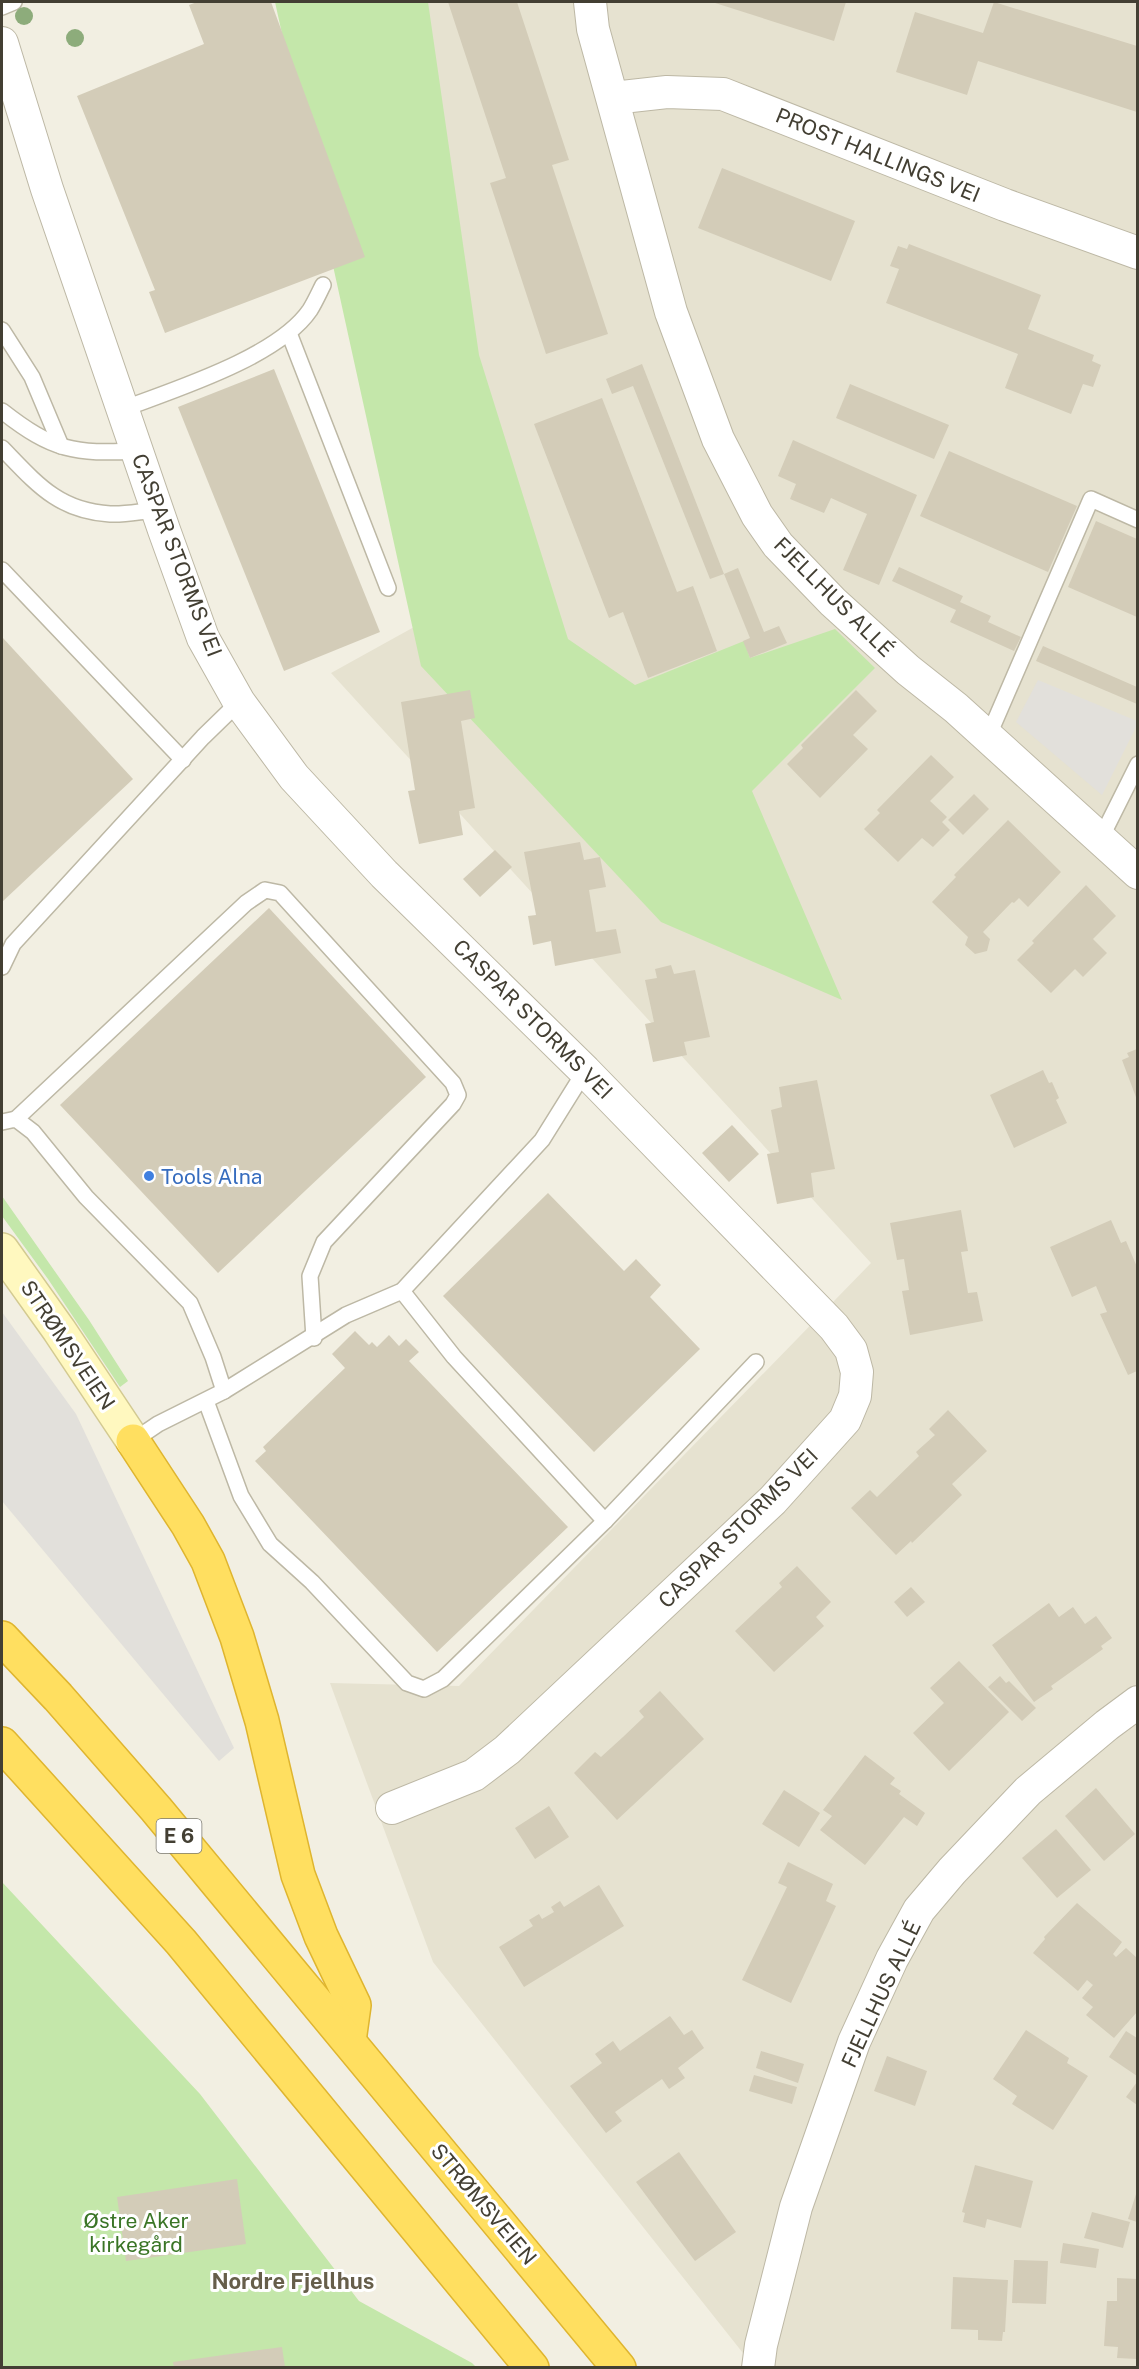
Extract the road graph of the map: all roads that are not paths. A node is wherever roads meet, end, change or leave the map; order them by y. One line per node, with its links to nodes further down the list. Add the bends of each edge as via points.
1 (14, 2): 3 (lane)
2 (590, 2): 5 (street, FJELLHUS ALLÉ, via 592,29)
3 (2, 7)
4 (2, 43): 10 (street, CASPAR STORMS VEI, via 46,189)
5 (613, 98): 6 (street, PROST HALLINGS VEI, via 667,92 723,93); 20 (street, FJELLHUS ALLÉ, via 671,312 718,439 757,515 778,545 832,602)
6 (1137, 253)
7 (323, 285): 9 (lane, via 310,310)
8 (2, 330): 12 (lane, via 32,377)
9 (289, 333): 10 (lane, via 206,378); 18 (lane)
10 (123, 409): 14 (street, CASPAR STORMS VEI)
11 (2, 411): 12 (lane, via 24,429)
12 (61, 446): 14 (lane, via 93,453)
13 (2, 448): 15 (lane, via 41,487 66,504 112,514)
14 (137, 451): 15 (street, CASPAR STORMS VEI)
15 (157, 510): 19 (street, CASPAR STORMS VEI, via 203,638)
16 (1137, 520): 20 (lane, via 1091,499)
17 (2, 570): 21 (lane)
18 (388, 588)
19 (239, 702): 21 (lane); 26 (street, CASPAR STORMS VEI, via 294,777 384,874)
20 (988, 737): 23 (street, FJELLHUS ALLÉ)
21 (183, 760): 25 (lane, via 13,944)
22 (1137, 764): 23 (lane)
23 (1101, 838): 24 (street, FJELLHUS ALLÉ)
24 (1137, 873)
25 (2, 967)
26 (585, 1071): 29 (lane, via 542,1140); 39 (street, CASPAR STORMS VEI, via 834,1327 851,1350 857,1372 855,1396 844,1420 773,1500 507,1750 474,1775)
27 (9, 1120): 30 (lane, via 246,903 265,890 280,893 453,1083 458,1095 324,1242 310,1276); 32 (lane, via 33,1132 86,1197 190,1303)
28 (2, 1250): 34 (street, STRØMSVEIEN)
29 (402, 1291): 30 (lane, via 346,1315); 35 (lane, via 454,1357)
30 (314, 1338): 32 (lane)
31 (756, 1362): 35 (lane)
32 (224, 1391): 33 (lane)
33 (206, 1401): 34 (lane); 35 (lane, via 241,1496 270,1544 312,1582 407,1683 424,1689 443,1679)
34 (133, 1441): 40 (highway, via 188,1525 237,1637 262,1721 298,1875 321,1936 354,2005)
35 (605, 1521)
36 (2, 1638): 40 (highway, E 6, via 156,1809)
37 (1137, 1702): 43 (street, FJELLHUS ALLÉ, via 1028,1791 952,1870 920,1911 892,1959 854,2043 796,2207)
38 (2, 1744): 41 (highway, via 181,1942)
39 (392, 1808)
40 (349, 2041): 42 (highway, STRØMSVEIEN / E 6)
41 (532, 2367)
42 (619, 2367)
43 (758, 2367)

